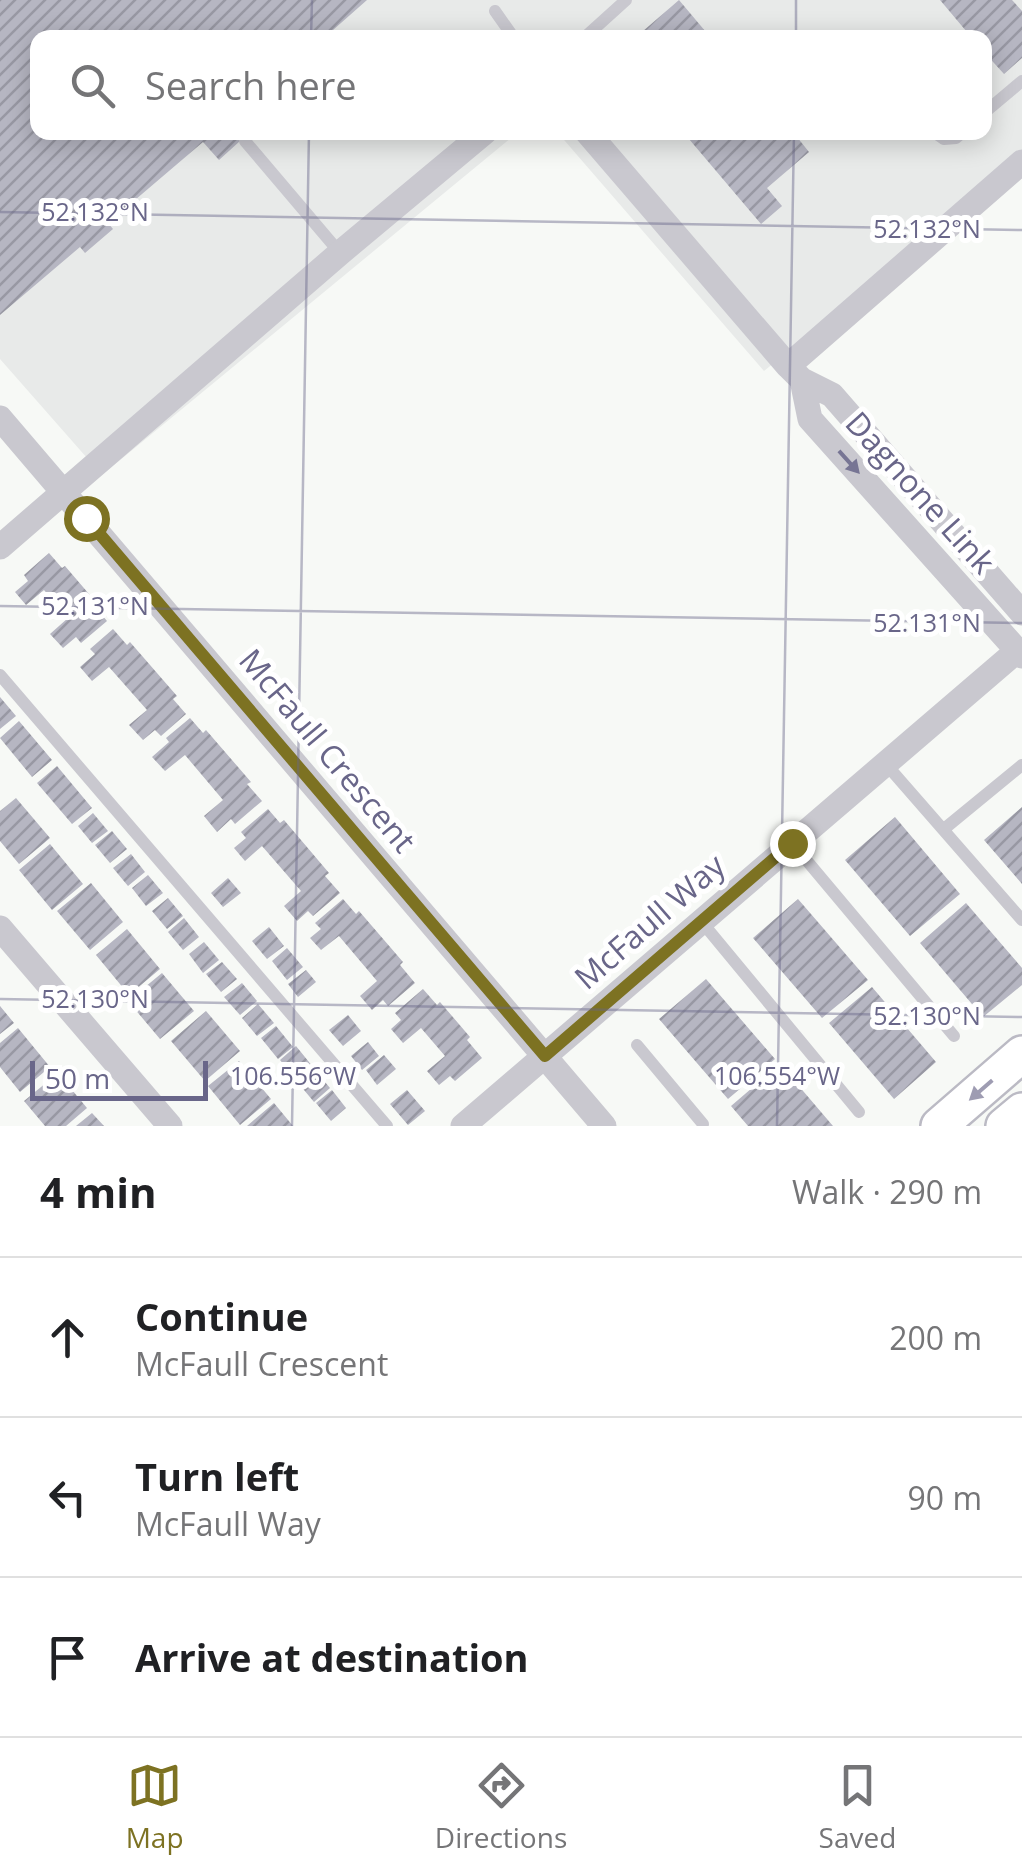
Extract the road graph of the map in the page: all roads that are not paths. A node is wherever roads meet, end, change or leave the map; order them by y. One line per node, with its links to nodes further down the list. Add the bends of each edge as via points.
1 (626, 0): 4 (lane)
2 (495, 11): 3 (lane)
3 (508, 30)
4 (593, 30)
5 (1022, 81): 6 (lane)
6 (992, 107)
7 (475, 140): 11 (street)
8 (593, 140): 12 (street)
9 (245, 141): 11 (lane)
10 (1022, 162): 12 (street)
11 (340, 253): 14 (street)
12 (796, 373): 16 (street, Dagnone Link, via 832,395); 17 (street, Dagnone Link, one-way to 17, via 810,420)
13 (0, 418): 14 (street, McFaull Crescent)
14 (63, 493): 15 (street); 29 (street, McFaull Crescent)
15 (0, 547)
16 (1022, 613)
17 (1020, 653): 19 (street, McFaull Way)
18 (0, 675): 34 (lane)
19 (885, 763): 21 (lane); 22 (street, McFaull Way)
20 (1022, 765): 21 (lane)
21 (944, 830): 23 (lane)
22 (792, 843): 24 (street, McFaull Way); 26 (lane)
23 (1022, 920)
24 (701, 921): 29 (street, McFaull Way); 31 (lane)
25 (0, 928): 33 (street)
26 (954, 1036)
27 (636, 1044): 32 (lane)
28 (1022, 1054): 37 (street, one-way to 37)
29 (545, 1056): 35 (street, McFaull Way); 36 (street, McFaull Crescent)
30 (1022, 1111): 38 (street)
31 (859, 1112)
32 (703, 1125)
33 (170, 1126)
34 (387, 1126)
35 (463, 1126)
36 (604, 1126)
37 (939, 1126)
38 (1004, 1126)

